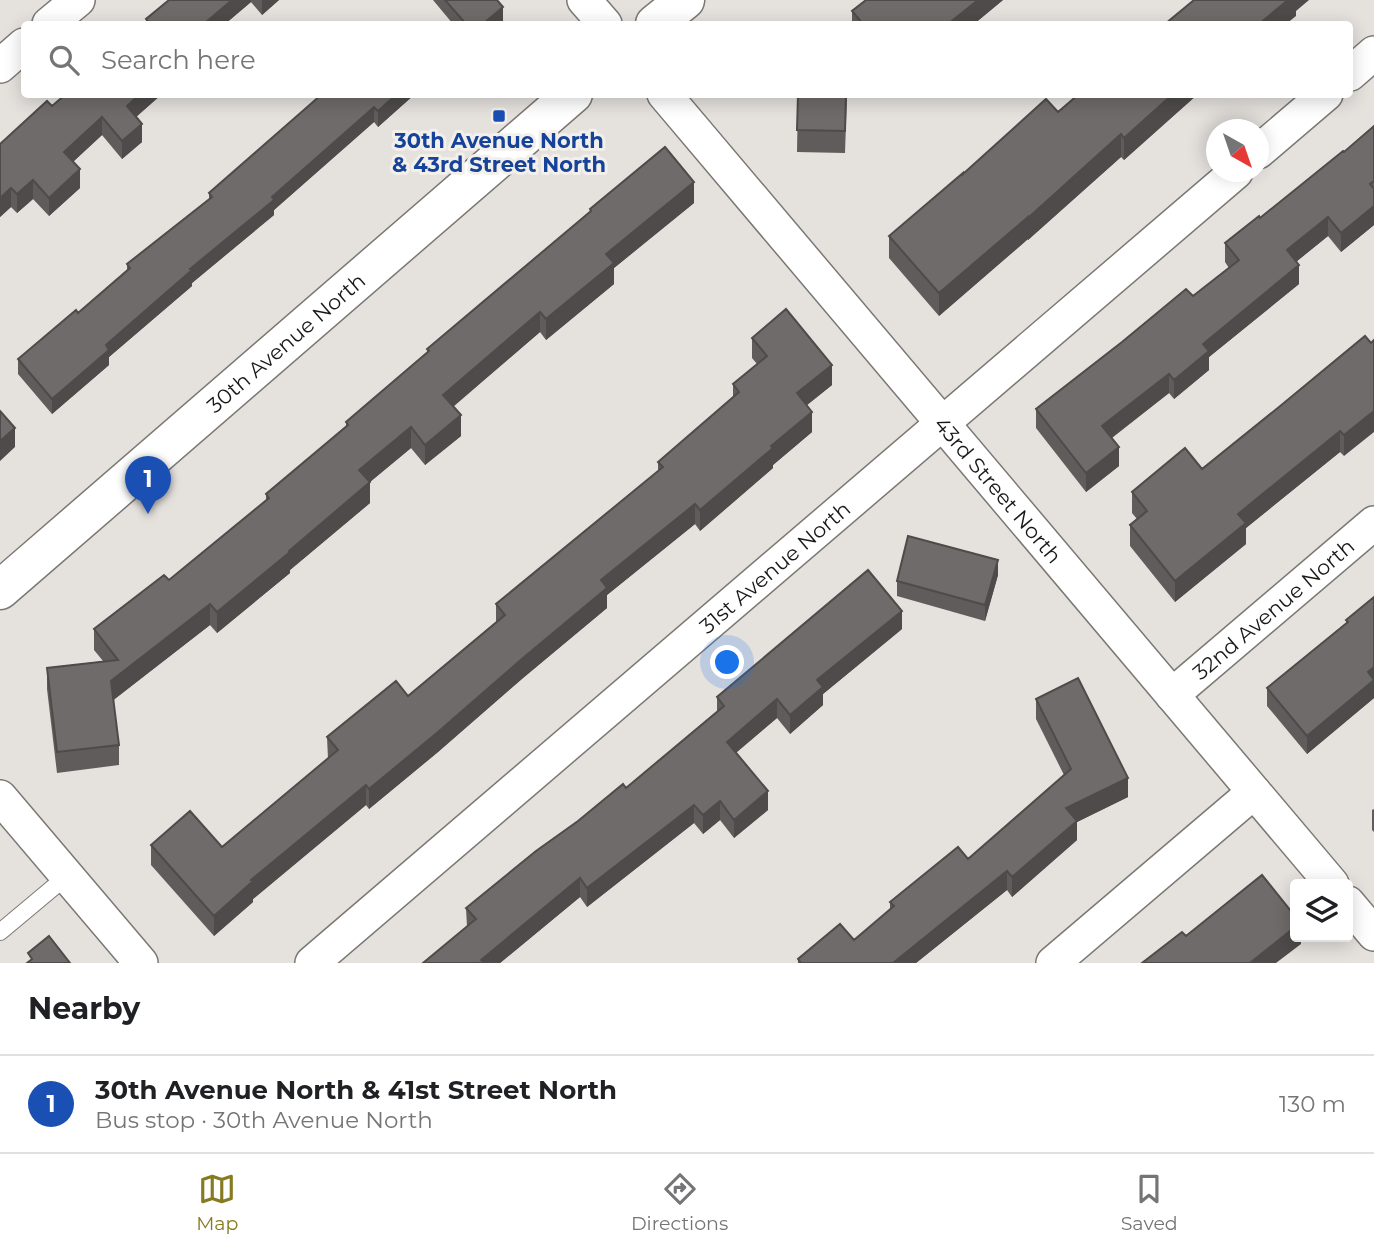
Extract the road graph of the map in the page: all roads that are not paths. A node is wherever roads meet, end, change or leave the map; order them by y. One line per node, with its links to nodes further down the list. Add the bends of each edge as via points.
1 (78, 0): 4 (street)
2 (584, 0): 5 (street)
3 (685, 0): 6 (street)
4 (53, 21)
5 (602, 21)
6 (659, 21)
7 (21, 48): 9 (street)
8 (1374, 53): 10 (street)
9 (0, 66)
10 (1353, 71)
11 (568, 98): 18 (street, 30th Avenue North)
12 (667, 98): 16 (street, 43rd Street North)
13 (1321, 98): 14 (street)
14 (1269, 143)
15 (1224, 182): 16 (street, 31st Avenue North)
16 (942, 423): 19 (street, 43rd Street North); 28 (street, 31st Avenue North)
17 (1374, 523): 19 (street, 32nd Avenue North)
18 (0, 590)
19 (1172, 695): 20 (street, 43rd Street North)
20 (1254, 792): 23 (street, 43rd Street North); 29 (street)
21 (0, 797): 22 (street)
22 (67, 876): 25 (lane); 27 (street)
23 (1328, 879)
24 (1353, 909): 26 (street)
25 (0, 932)
26 (1374, 934)
27 (141, 963)
28 (312, 963)
29 (1053, 963)

